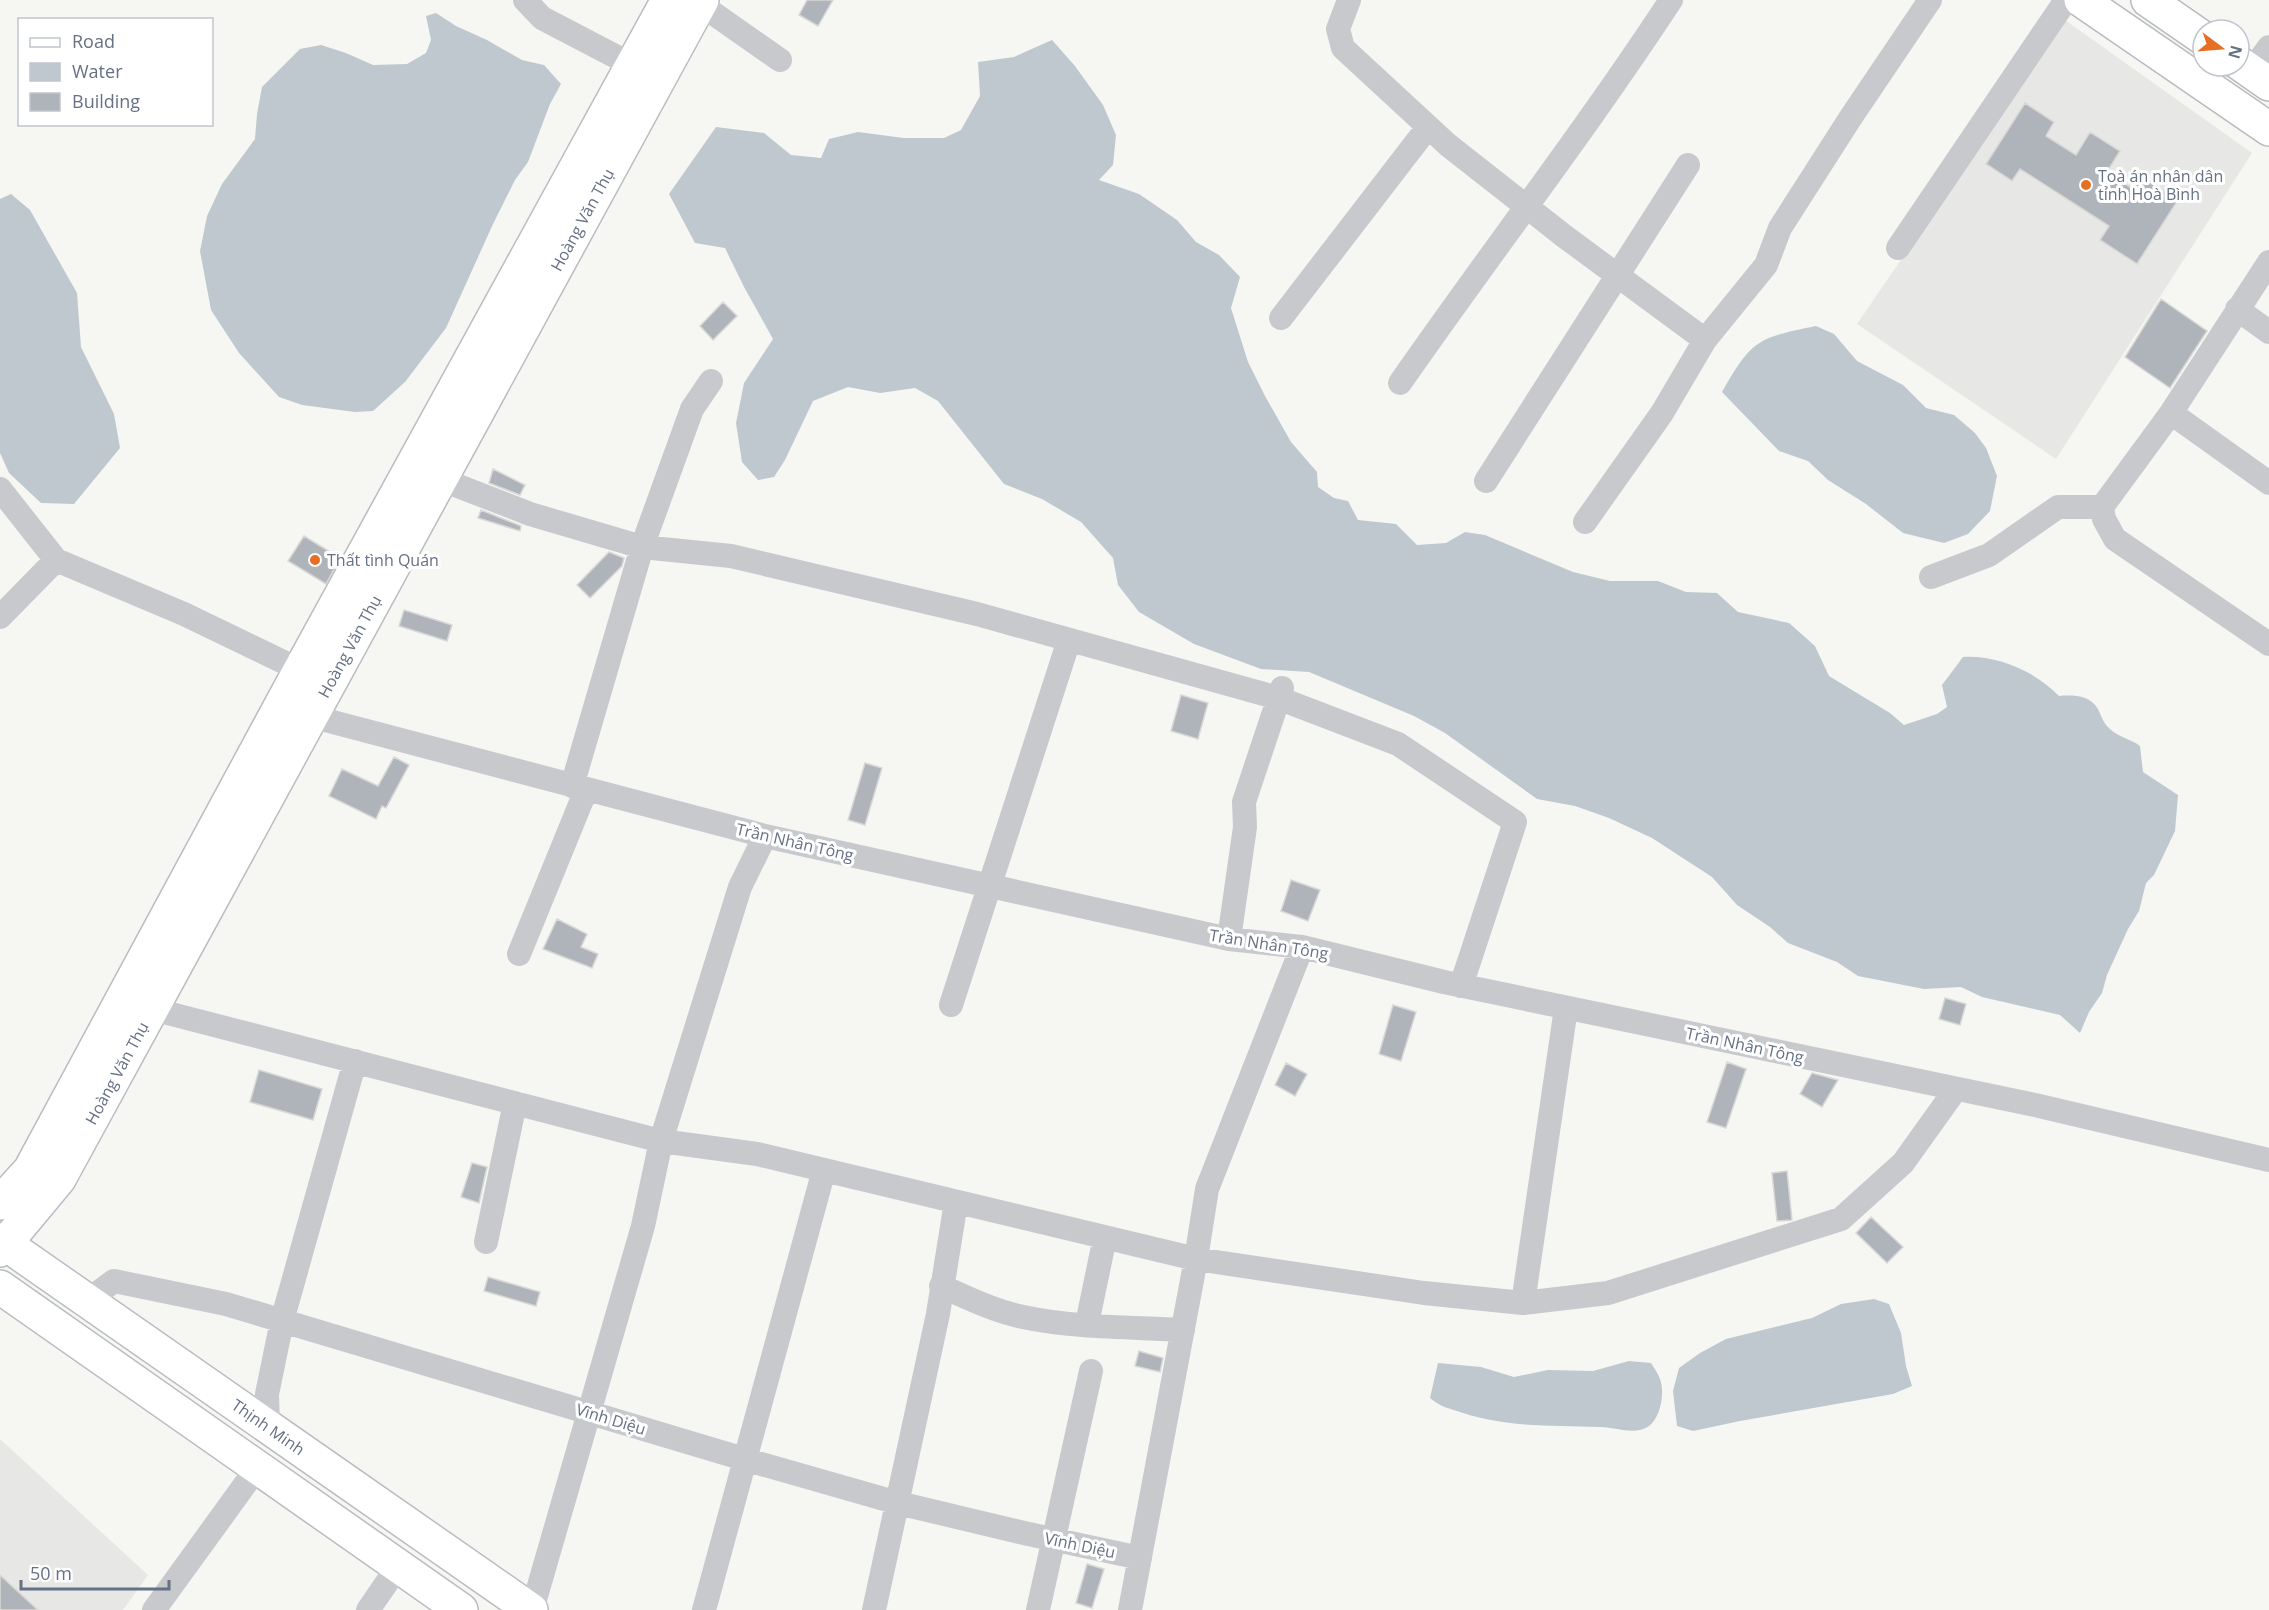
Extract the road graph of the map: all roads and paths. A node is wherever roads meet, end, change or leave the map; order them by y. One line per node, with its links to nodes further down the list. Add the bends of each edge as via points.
1 (525, 0): 12 (street, via 542,18)
2 (668, 0): 12 (main road, Hoàng Văn Thụ)
3 (1349, 0): 13 (street, via 1338,29 1343,48)
4 (1671, 0): 16 (street)
5 (1930, 0): 24 (street, via 1780,228 1766,265)
6 (2066, 0): 17 (street)
7 (2081, 0): 14 (main road)
8 (2148, 0): 10 (main road)
9 (701, 2): 11 (street); 22 (main road, Hoàng Văn Thụ)
10 (2191, 30)
11 (780, 60)
12 (632, 65): 22 (main road, Hoàng Văn Thụ)
13 (1428, 127): 16 (street); 21 (street)
14 (2269, 129)
15 (1688, 165): 19 (street)
16 (1528, 207): 19 (street); 26 (street)
17 (1898, 248)
18 (2269, 262): 20 (street)
19 (1617, 276): 24 (street); 29 (street)
20 (2237, 309): 23 (street); 27 (street)
21 (1281, 318)
22 (510, 319): 28 (main road, Hoàng Văn Thụ); 40 (main road, Hoàng Văn Thụ)
23 (2269, 332)
24 (1705, 340): 33 (street, via 1662,413)
25 (711, 381): 34 (street, via 692,409)
26 (1400, 383)
27 (2171, 413): 30 (street); 32 (street)
28 (440, 479): 34 (street, via 530,513); 42 (main road, Hoàng Văn Thụ)
29 (1486, 481)
30 (2269, 483)
31 (0, 489): 35 (street)
32 (2103, 507): 36 (street, via 2058,507 1989,555); 39 (street, via 2104,519 2115,539)
33 (1585, 522)
34 (642, 547): 38 (street, via 732,556); 43 (street)
35 (56, 560): 37 (street); 40 (street, via 184,614)
36 (1931, 577)
37 (0, 617)
38 (1069, 640): 41 (street); 45 (street)
39 (2269, 644)
40 (300, 670): 42 (main road, Hoàng Văn Thụ)
41 (1280, 693): 46 (street, via 1244,802 1245,827); 49 (street, via 1398,744 1515,822)
42 (296, 722): 43 (street, Trần Nhân Tông); 51 (main road, Hoàng Văn Thụ); 60 (main road, Hoàng Văn Thụ, via 30,1170)
43 (579, 788): 44 (street, Trần Nhân Tông); 48 (street)
44 (765, 836): 45 (street, Trần Nhân Tông); 56 (street, via 740,887)
45 (988, 885): 46 (street, Trần Nhân Tông); 50 (street)
46 (1229, 939): 47 (street, Trần Nhân Tông)
47 (1302, 947): 49 (street, Trần Nhân Tông); 64 (street, via 1207,1189)
48 (519, 954)
49 (1461, 986): 52 (street, Trần Nhân Tông)
50 (951, 1005)
51 (152, 1008): 53 (street); 63 (main road, Hoàng Văn Thụ, via 59,1179)
52 (1566, 1008): 54 (street, Trần Nhân Tông); 68 (street)
53 (355, 1061): 55 (street); 69 (street)
54 (1956, 1089): 57 (street, Trần Nhân Tông); 68 (street, via 1903,1163 1841,1219 1608,1293)
55 (515, 1103): 56 (street); 62 (street)
56 (661, 1141): 58 (street, via 757,1154); 73 (street, via 643,1226)
57 (2269, 1160)
58 (824, 1170): 59 (street); 75 (street)
59 (956, 1202): 61 (street); 65 (street)
60 (0, 1203)
61 (1104, 1237): 64 (street); 70 (street)
62 (486, 1242)
63 (2, 1245): 67 (main road, Thịnh Minh)
64 (1196, 1259): 68 (street, via 1424,1293); 71 (street)
65 (941, 1286): 70 (street, via 1022,1317); 77 (street)
66 (0, 1287): 76 (main road)
67 (88, 1300): 69 (street, Vĩnh Diệu, via 114,1281 226,1304); 74 (main road, Thịnh Minh)
68 (1523, 1303)
69 (282, 1321): 73 (street, Vĩnh Diệu); 74 (street, via 267,1394)
70 (1087, 1324): 71 (street)
71 (1183, 1330): 79 (street)
72 (1091, 1371): 78 (street)
73 (589, 1412): 75 (street, Vĩnh Diệu); 84 (street)
74 (268, 1426): 84 (main road, Thịnh Minh)
75 (744, 1459): 77 (street, Vĩnh Diệu); 85 (street)
76 (257, 1468): 80 (main road); 81 (street)
77 (898, 1503): 78 (street, Vĩnh Diệu); 86 (street)
78 (1053, 1540): 79 (street, Vĩnh Diệu); 87 (street)
79 (1140, 1558): 88 (street)
80 (399, 1565): 82 (street); 83 (main road)
81 (154, 1610)
82 (368, 1610)
83 (461, 1610)
84 (532, 1610)
85 (704, 1610)
86 (874, 1610)
87 (1038, 1610)
88 (1130, 1610)

